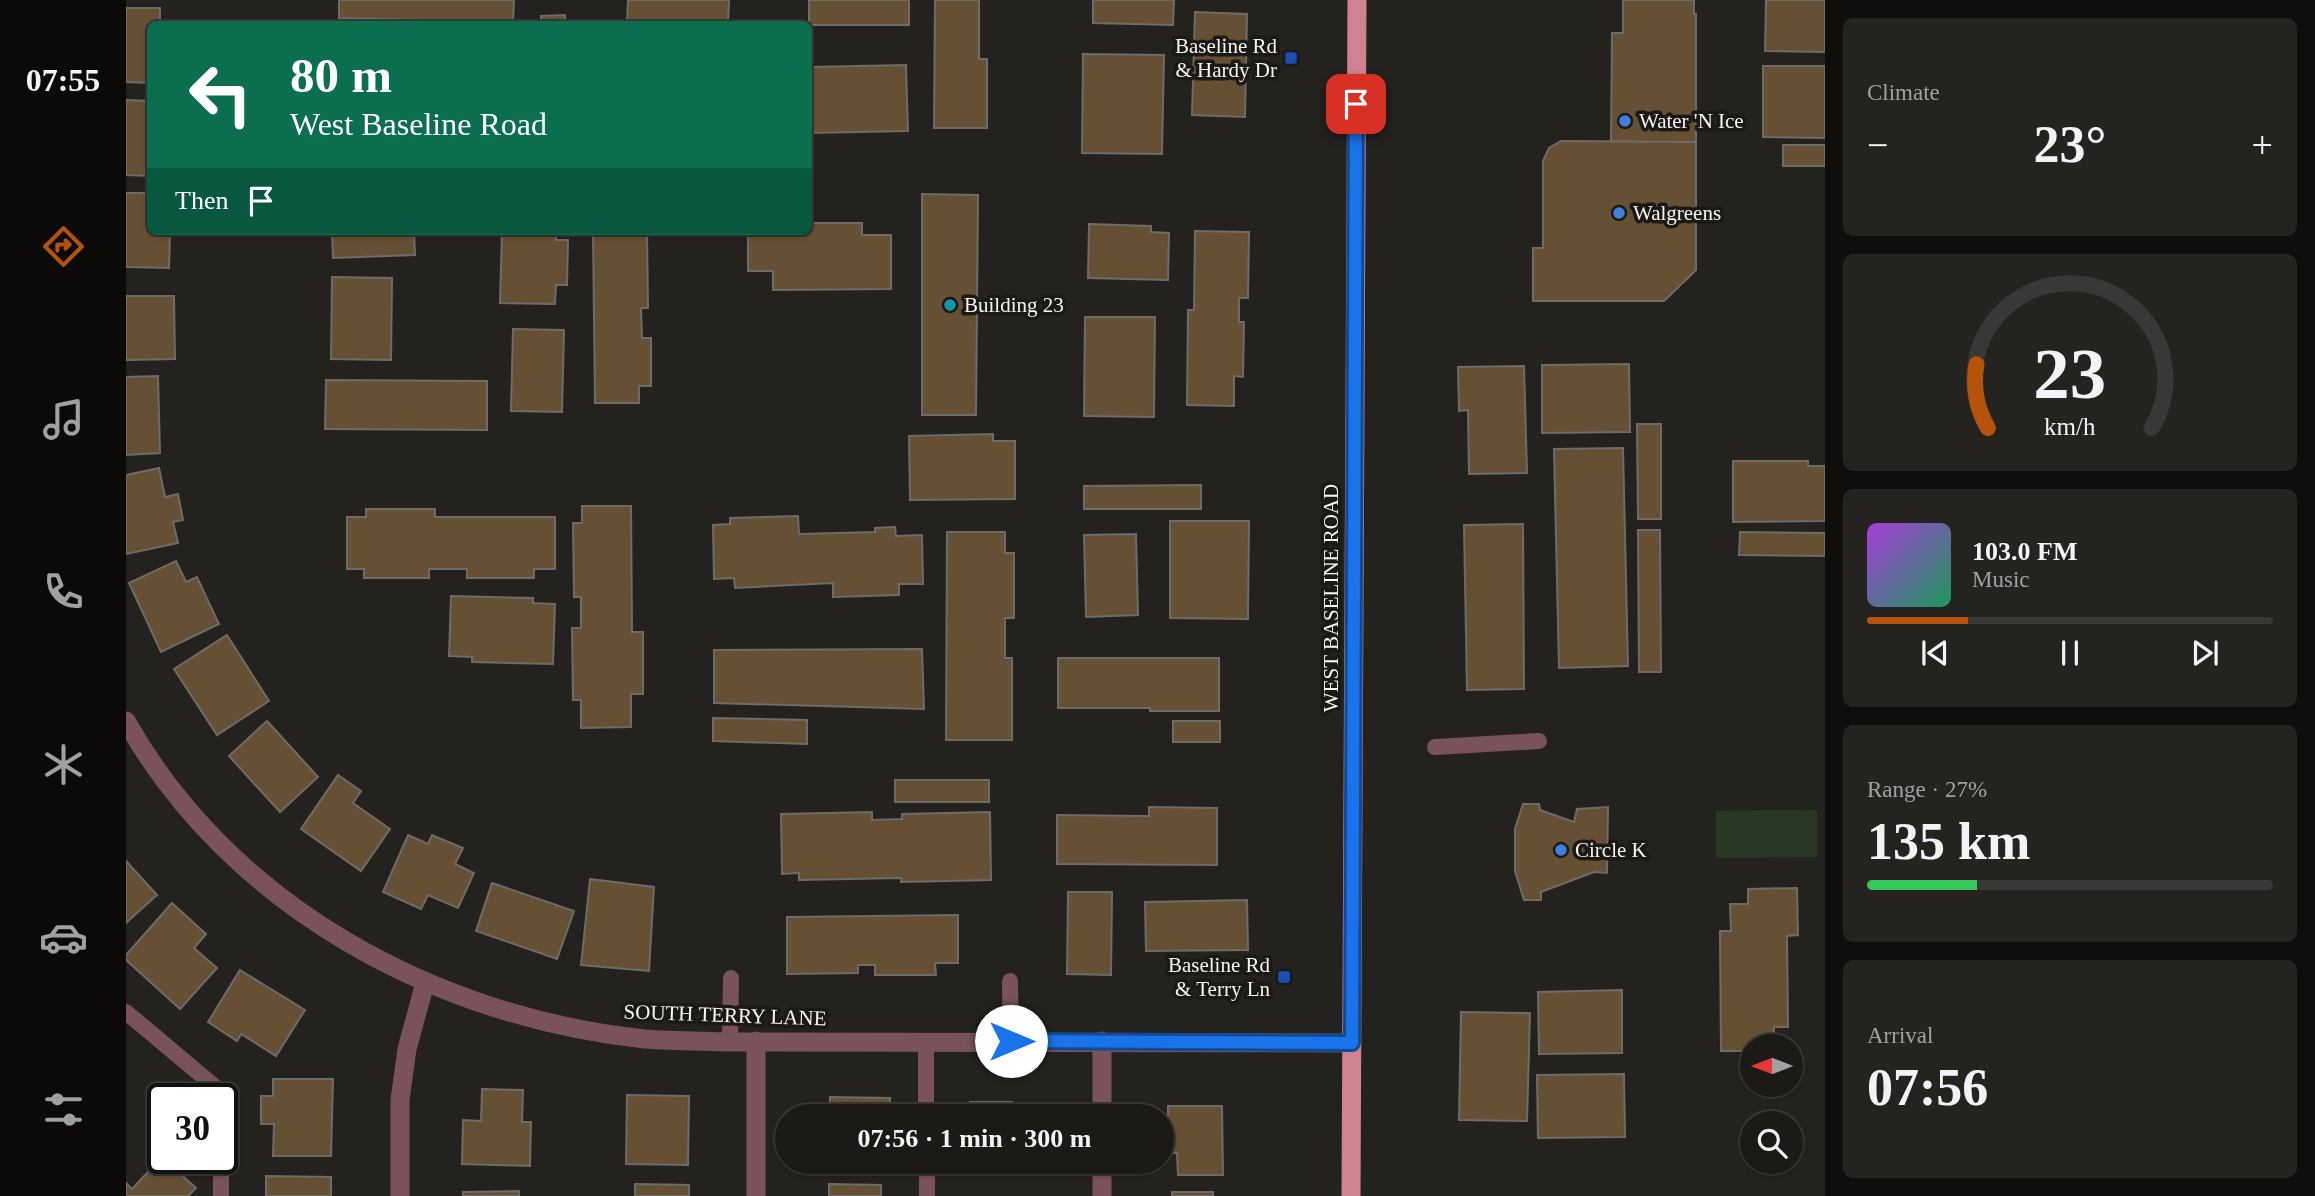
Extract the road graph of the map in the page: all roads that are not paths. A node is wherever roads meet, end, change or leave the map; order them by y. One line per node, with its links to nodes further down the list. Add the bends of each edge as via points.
1 (1357, 0): 14 (main road, WEST BASELINE ROAD)
2 (126, 721): 7 (street, SOUTH TERRY LANE, via 191,814 249,873 310,920)
3 (1539, 741): 4 (lane)
4 (1435, 747)
5 (731, 978): 9 (lane)
6 (1010, 981): 12 (lane)
7 (425, 983): 9 (street, SOUTH TERRY LANE, via 511,1013 592,1031 646,1039); 22 (street, via 407,1049 400,1100)
8 (126, 1012): 15 (lane)
9 (730, 1041): 10 (street, SOUTH TERRY LANE)
10 (756, 1041): 11 (street, SOUTH TERRY LANE); 23 (street)
11 (926, 1041): 12 (street, SOUTH TERRY LANE); 16 (lane)
12 (1011, 1041): 13 (street, SOUTH TERRY LANE)
13 (1102, 1041): 14 (street, SOUTH TERRY LANE); 17 (street)
14 (1352, 1043): 26 (main road, WEST BASELINE ROAD)
15 (210, 1083)
16 (926, 1104)
17 (1102, 1104)
18 (221, 1174): 21 (lane)
19 (927, 1174): 24 (lane)
20 (1102, 1174): 25 (street)
21 (221, 1196)
22 (400, 1196)
23 (756, 1196)
24 (927, 1196)
25 (1102, 1196)
26 (1351, 1196)

